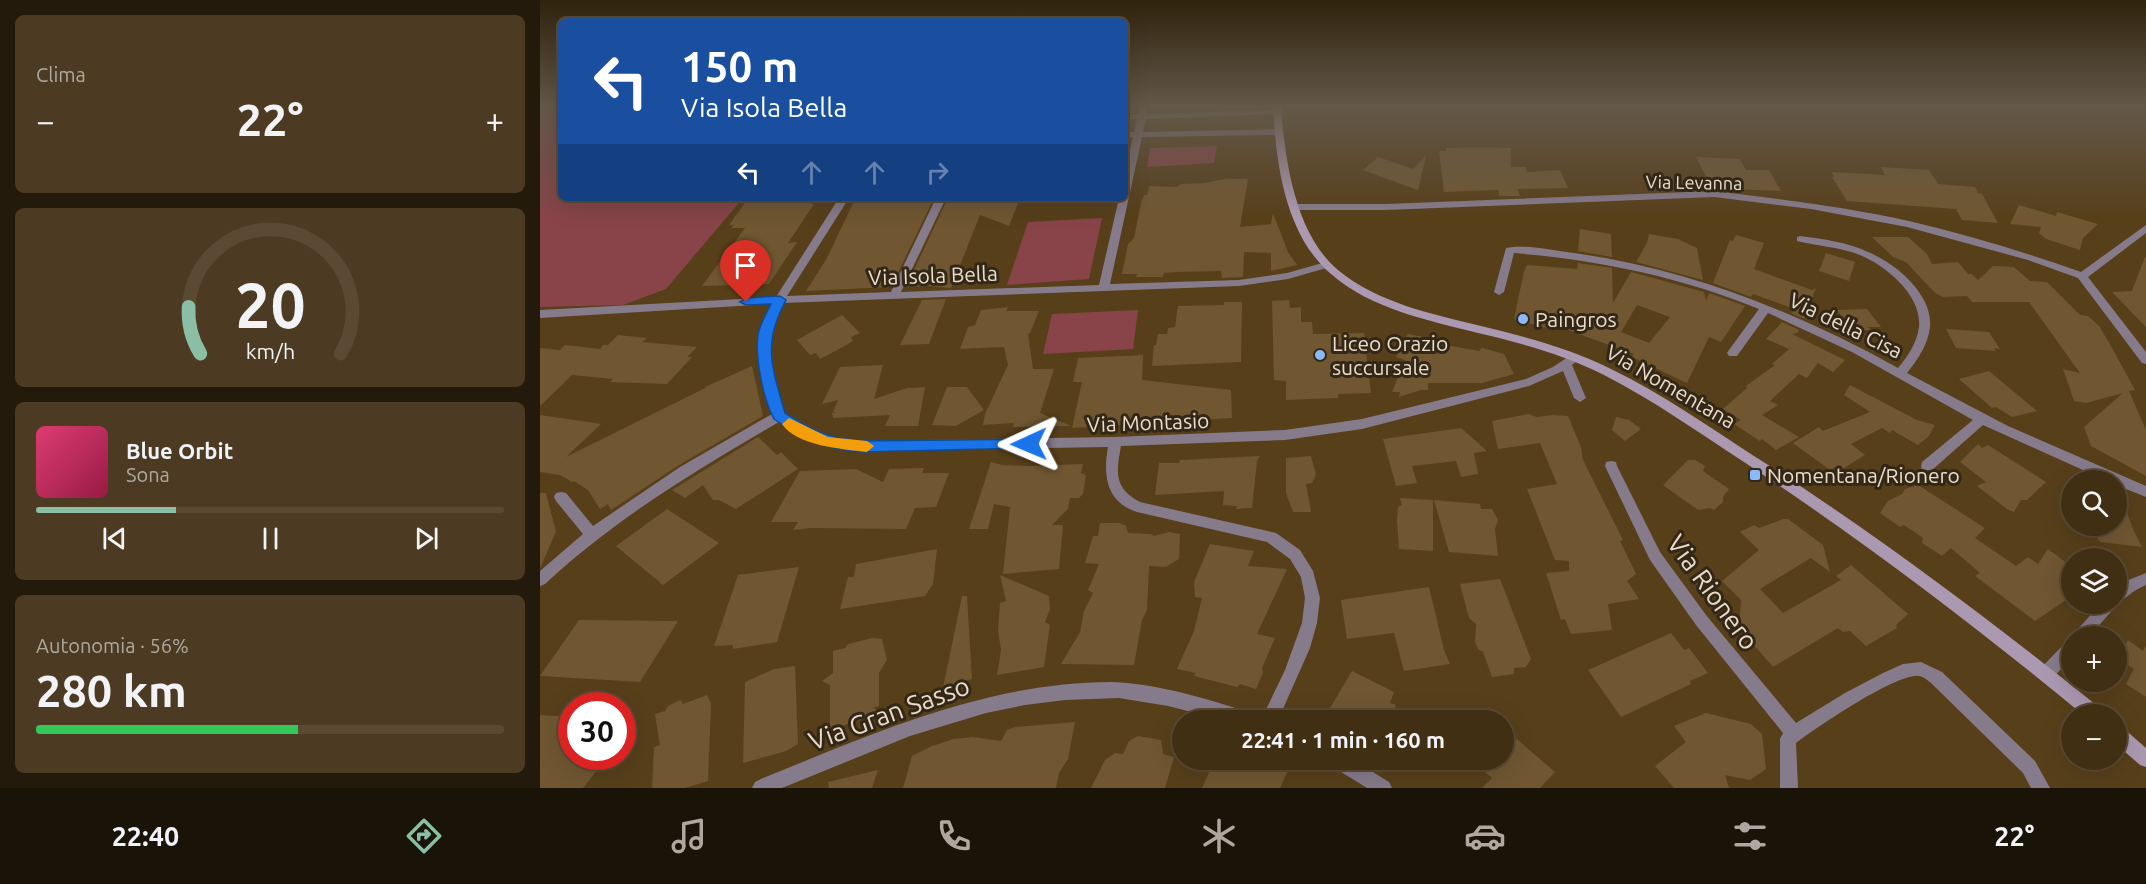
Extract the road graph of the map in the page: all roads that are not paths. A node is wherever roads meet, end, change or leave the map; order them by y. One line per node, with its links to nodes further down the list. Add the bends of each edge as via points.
1 (1138, 144): 3 (street)
2 (1282, 144): 7 (main road, Via Nomentana)
3 (1128, 185)
4 (842, 201): 15 (street)
5 (940, 201): 14 (street)
6 (1124, 201): 12 (street)
7 (1295, 207): 10 (main road, Via Nomentana, via 1312,246); 11 (street, Via Levanna, via 1714,194 1908,224)
8 (2146, 228): 11 (street)
9 (1800, 239): 23 (street, via 1859,251 1881,260 1902,278 1922,310 1924,329 1916,352)
10 (1326, 265): 12 (street, Via Isola Bella, via 1259,281); 22 (main road, Via Nomentana, via 1357,287 1389,302 1520,340)
11 (2082, 276): 18 (street)
12 (1104, 288): 14 (street, Via Isola Bella)
13 (1499, 292): 16 (street, Via della Cisa, via 1510,250 1633,268 1698,285)
14 (894, 296): 15 (street, Via Isola Bella)
15 (780, 300): 17 (street, Via Isola Bella); 25 (street, via 767,325 763,351)
16 (1765, 309): 20 (street); 23 (street, Via della Cisa, via 1809,326)
17 (540, 314)
18 (2134, 342): 19 (street); 21 (street)
19 (2146, 346)
20 (1733, 353)
21 (2146, 360)
22 (1570, 361): 24 (street); 27 (street, Via Montasio, via 1529,382 1340,427 1232,439); 39 (main road, Via Nomentana, via 1641,391 1788,484 1930,584)
23 (1901, 373): 26 (street, Via della Cisa)
24 (1580, 398)
25 (779, 416): 27 (street, Via Montasio, via 810,436 843,445); 32 (street, via 686,469)
26 (1982, 419): 28 (street); 30 (street, Via della Cisa)
27 (1115, 442): 42 (street, via 1112,482 1123,500 1137,507 1271,537 1304,564 1313,598 1311,625)
28 (1927, 465)
29 (1611, 466): 43 (street, Via Rionero, via 1659,563)
30 (2146, 492)
31 (561, 497): 32 (street)
32 (591, 534): 34 (street)
33 (2146, 579): 35 (street)
34 (540, 580)
35 (2127, 588)
36 (2100, 614): 37 (street)
37 (2089, 626)
38 (2061, 658): 39 (street)
39 (2046, 674): 40 (main road, Via Nomentana)
40 (2082, 704)
41 (1212, 710): 47 (street, Via Gran Sasso, via 1119,690 1022,696 913,725)
42 (1273, 710)
43 (1794, 734): 50 (street, via 1788,739); 51 (street, via 1900,673 1921,669 1939,680 2029,767)
44 (2127, 743): 45 (main road)
45 (2146, 759)
46 (1354, 770): 49 (street)
47 (784, 783): 48 (street, Via Gran Sasso)
48 (761, 788)
49 (1383, 788)
50 (1789, 788)
51 (2041, 788)

